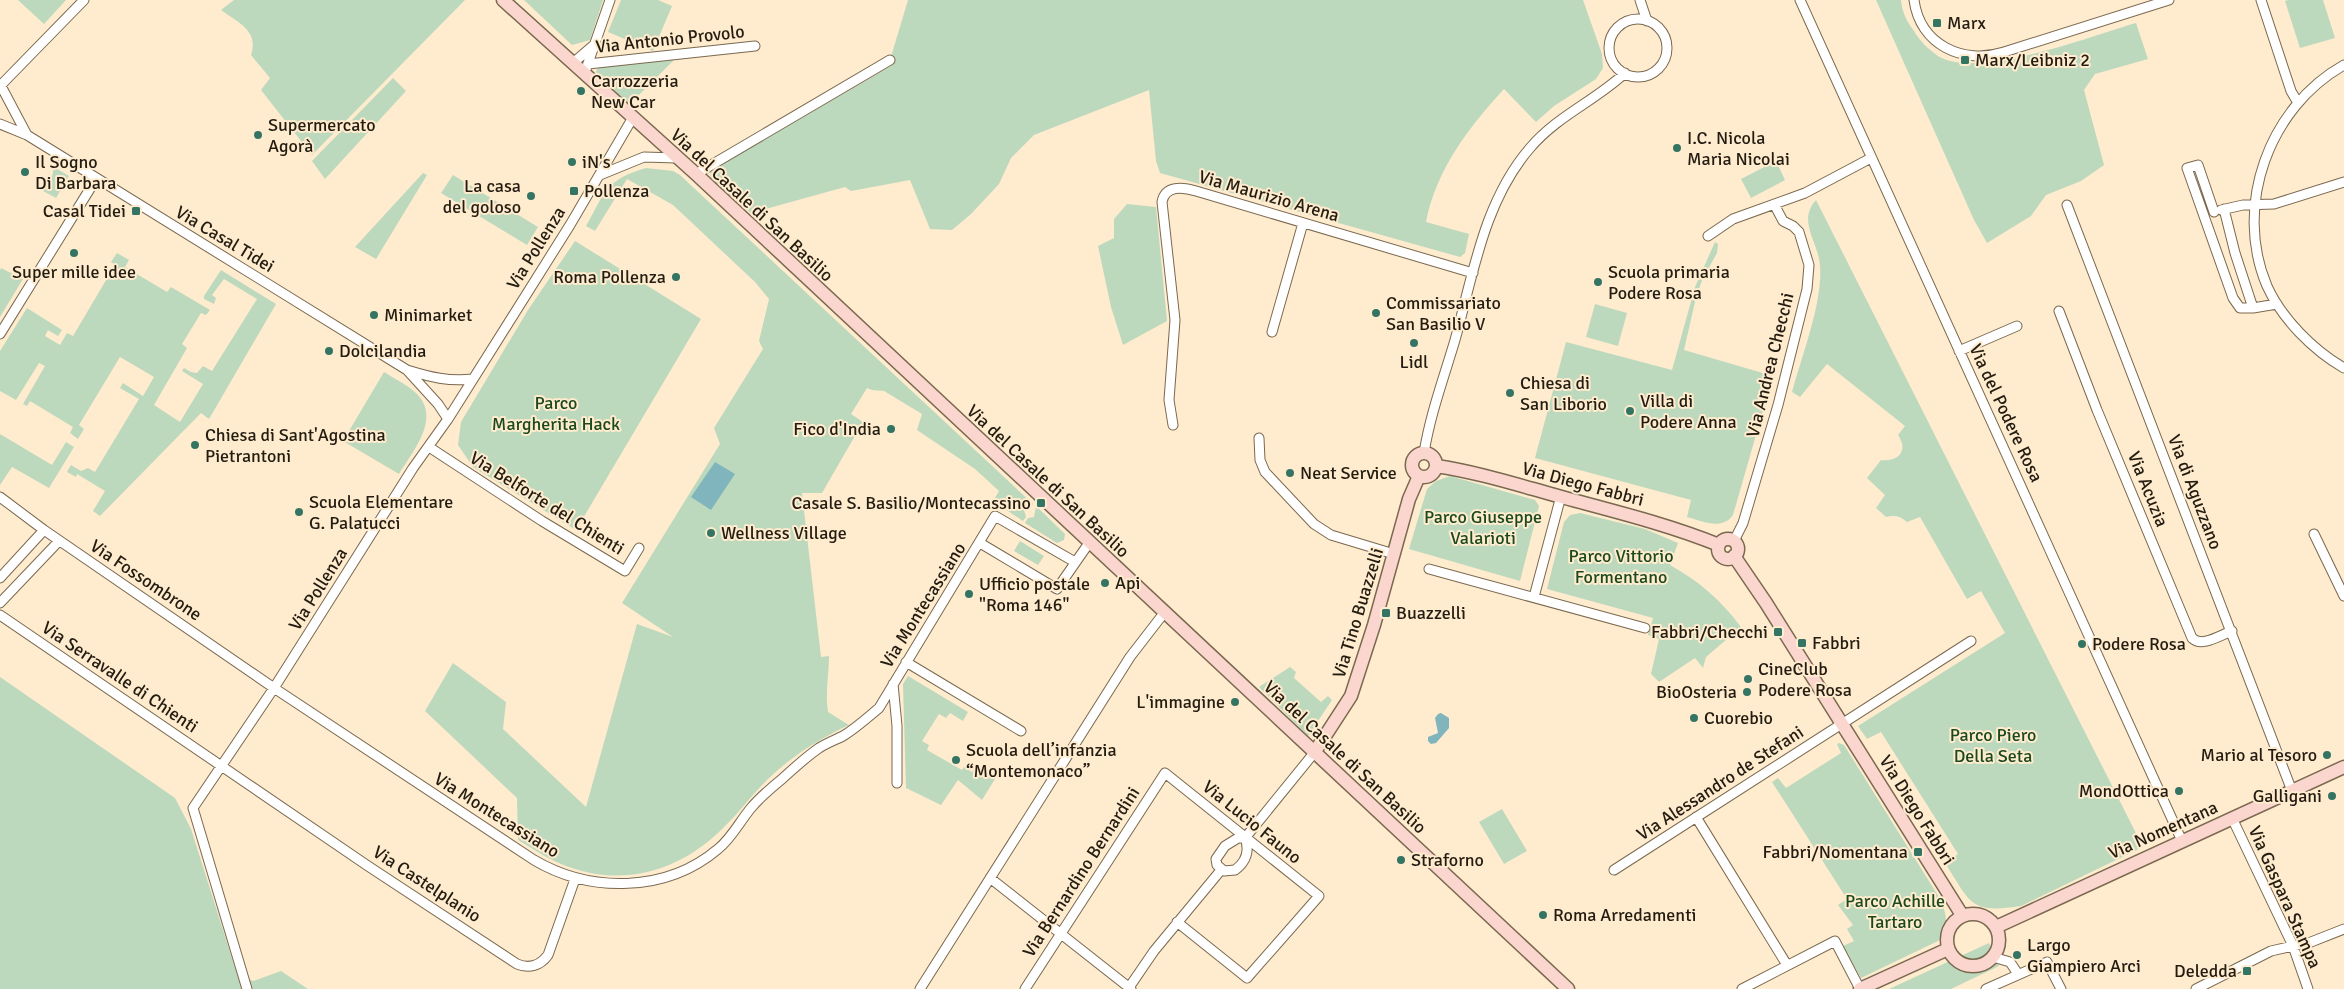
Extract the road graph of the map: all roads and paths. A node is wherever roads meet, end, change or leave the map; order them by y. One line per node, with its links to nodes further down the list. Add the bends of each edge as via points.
1 (84, 0): 17 (street)
2 (503, 0): 13 (street, Via del Casale di San Basilio)
3 (610, 0): 10 (street, Via Antonio Provolo)
4 (1640, 0): 9 (street)
5 (1800, 0): 23 (street, Via del Podere Rosa)
6 (1914, 0): 7 (street, via 1922,26 1941,46 1980,56 2004,52)
7 (2169, 0)
8 (2261, 0): 18 (street, via 2291,91)
9 (1647, 21): 16 (street, via 1628,21 1614,33 1610,42 1612,60); 16 (street, via 1662,32 1666,40 1665,59 1660,67 1643,76)
10 (594, 45): 13 (street, Via Antonio Provolo); 15 (street, Via Antonio Provolo)
11 (755, 46): 15 (street, Via Antonio Provolo)
12 (890, 60): 24 (street)
13 (573, 63): 15 (street, Via del Casale di San Basilio)
14 (2344, 65): 18 (street)
15 (586, 69): 19 (street, Via del Casale di San Basilio)
16 (1625, 73): 36 (street, via 1558,121 1520,161 1494,209)
17 (0, 85): 21 (street, Via Casal Tidei)
18 (2298, 103): 30 (street, via 2266,154)
19 (632, 119): 22 (street, Via del Casale di San Basilio); 25 (street, Via Pollenza)
20 (0, 124): 21 (street, Via Casal Tidei)
21 (28, 135): 26 (street, Via Casal Tidei)
22 (677, 158): 24 (street, Via del Casale di San Basilio); 25 (street, via 644,156)
23 (1871, 158): 28 (street, via 1805,193); 43 (street, Via del Podere Rosa)
24 (696, 174): 61 (street, Via del Casale di San Basilio)
25 (600, 175): 46 (street, Via Pollenza)
26 (96, 179): 42 (street); 45 (street, Via Casal Tidei)
27 (2344, 182): 30 (street, via 2274,204)
28 (1774, 204): 35 (street, via 1734,219); 59 (street, Via Andrea Checchi, via 1783,220 1799,232 1808,265 1806,289 1778,405 1743,523)
29 (2067, 205): 75 (street, Via di Aguzzano)
30 (2255, 205): 31 (street); 37 (street, via 2256,250)
31 (2224, 209): 32 (street); 38 (street)
32 (2214, 212): 33 (street); 33 (street, via 2198,165 2187,168)
33 (2203, 215): 38 (street, via 2232,298 2240,308)
34 (1303, 223): 36 (street, Via Maurizio Arena); 41 (street); 48 (street, Via Maurizio Arena, via 1190,189 1175,188 1164,196 1175,320 1169,400)
35 (1708, 236)
36 (1473, 273): 51 (street)
37 (2277, 304): 38 (street); 44 (street, via 2310,342)
38 (2253, 308)
39 (2059, 311): 75 (street, Via Acuzia, via 2190,635 2202,642)
40 (2017, 326): 43 (street)
41 (1272, 332)
42 (0, 334)
43 (1959, 351): 91 (street, Via del Podere Rosa)
44 (2344, 368)
45 (407, 370): 46 (street, Via Casal Tidei, via 438,380); 47 (street, Via Casal Tidei)
46 (473, 379): 47 (street, Via Pollenza)
47 (448, 419): 50 (street, Via Pollenza)
48 (1173, 425)
49 (1260, 438): 64 (street, via 1260,460 1265,472 1318,528)
50 (429, 447): 63 (street, Via Belforte del Chienti, via 625,571); 79 (street, Via Pollenza)
51 (1424, 453): 52 (street, via 1431,456); 53 (street, via 1417,455 1412,463 1414,472)
52 (1436, 466): 53 (street, via 1431,474); 54 (street, Via Diego Fabbri)
53 (1419, 476): 64 (street, Via Tino Buazzelli, via 1409,499)
54 (1560, 496): 62 (street, Via Diego Fabbri, via 1675,528); 70 (street)
55 (0, 497): 56 (street, Via Fossombrone)
56 (44, 530): 58 (street, Via Fossombrone); 68 (street)
57 (2314, 534): 69 (street)
58 (59, 540): 71 (street); 79 (street, Via Fossombrone)
59 (1734, 541): 62 (street, via 1724,540); 65 (street, via 1738,548)
60 (980, 543): 66 (street, Via Montecassiano, via 1057,589); 66 (street, Via Montecassiano, via 995,516); 77 (street, Via Montecassiano)
61 (1089, 543): 66 (street, Via Montecassiano); 72 (street, Via del Casale di San Basilio)
62 (1719, 545): 65 (street, via 1721,556)
63 (640, 548)
64 (1394, 554): 82 (street, Via Tino Buazzelli, via 1351,696)
65 (1734, 556): 80 (street, Via Diego Fabbri)
66 (1075, 562)
67 (1429, 569): 70 (street)
68 (0, 578)
69 (2344, 596)
70 (1534, 597): 74 (street)
71 (0, 603)
72 (1164, 613): 82 (street, Via del Casale di San Basilio); 94 (street, via 1130,657)
73 (0, 615): 83 (street, Via Serravalle di Chienti)
74 (1645, 628)
75 (2232, 631): 87 (street, Via di Aguzzano)
76 (1971, 641): 80 (street)
77 (906, 662): 78 (street, Via Montecassiano); 81 (street)
78 (893, 684): 86 (street, Via Montecassiano); 95 (street, Via Montecassiano, via 879,708 791,770 752,807 718,849 700,861 658,879 626,885)
79 (274, 688): 83 (street, Via Pollenza); 95 (street, Via Montecassiano, via 534,860)
80 (1843, 723): 88 (street, Via Alessandro de Stefani); 96 (street, Via Diego Fabbri)
81 (1021, 731)
82 (1314, 753): 90 (street); 110 (street, Via del Casale di San Basilio)
83 (222, 766): 95 (street, Via Castelplanio, via 522,966 537,965 548,955); 107 (street, Via Pollenza, via 193,808)
84 (2344, 767): 87 (street, Via Nomentana)
85 (1165, 774): 90 (street, Via Lucio Fauno); 100 (street, Via Bernardino Bernardini)
86 (897, 783)
87 (2292, 791): 89 (street, Via Nomentana)
88 (1696, 818): 93 (street, Via Alessandro de Stefani); 104 (street)
89 (2232, 818): 91 (street, Via Nomentana); 101 (street, Via Gaspara Stampa)
90 (1245, 838): 92 (street, via 1230,841 1218,853 1216,862); 92 (street, via 1248,852 1241,865 1232,872); 97 (street, Via Lucio Fauno, via 1319,896 1247,978)
91 (2182, 841): 98 (street, Via Nomentana)
92 (1221, 870): 97 (street)
93 (1614, 870)
94 (990, 878): 100 (street); 108 (street)
95 (575, 879)
96 (1962, 915): 98 (street, via 1982,915); 102 (street, via 1949,928)
97 (1177, 922): 106 (street)
98 (1996, 927): 103 (street, via 1999,940)
99 (2344, 929): 101 (street)
100 (1061, 934): 106 (street); 109 (street, Via Bernardino Bernardini)
101 (2293, 946): 115 (street, via 2266,954); 116 (street, Via Gaspara Stampa)
102 (1948, 949): 103 (street, via 1958,962 1970,966 1982,964); 112 (street)
103 (1993, 957): 105 (street, via 2010,962)
104 (1788, 965): 111 (street); 112 (street, via 1835,941)
105 (2018, 974): 113 (street); 114 (street, via 2047,962)
106 (1130, 988)
107 (247, 989)
108 (920, 989)
109 (1025, 989)
110 (1568, 989)
111 (1742, 989)
112 (1860, 989)
113 (1986, 989)
114 (2061, 989)
115 (2196, 989)
116 (2308, 989)

